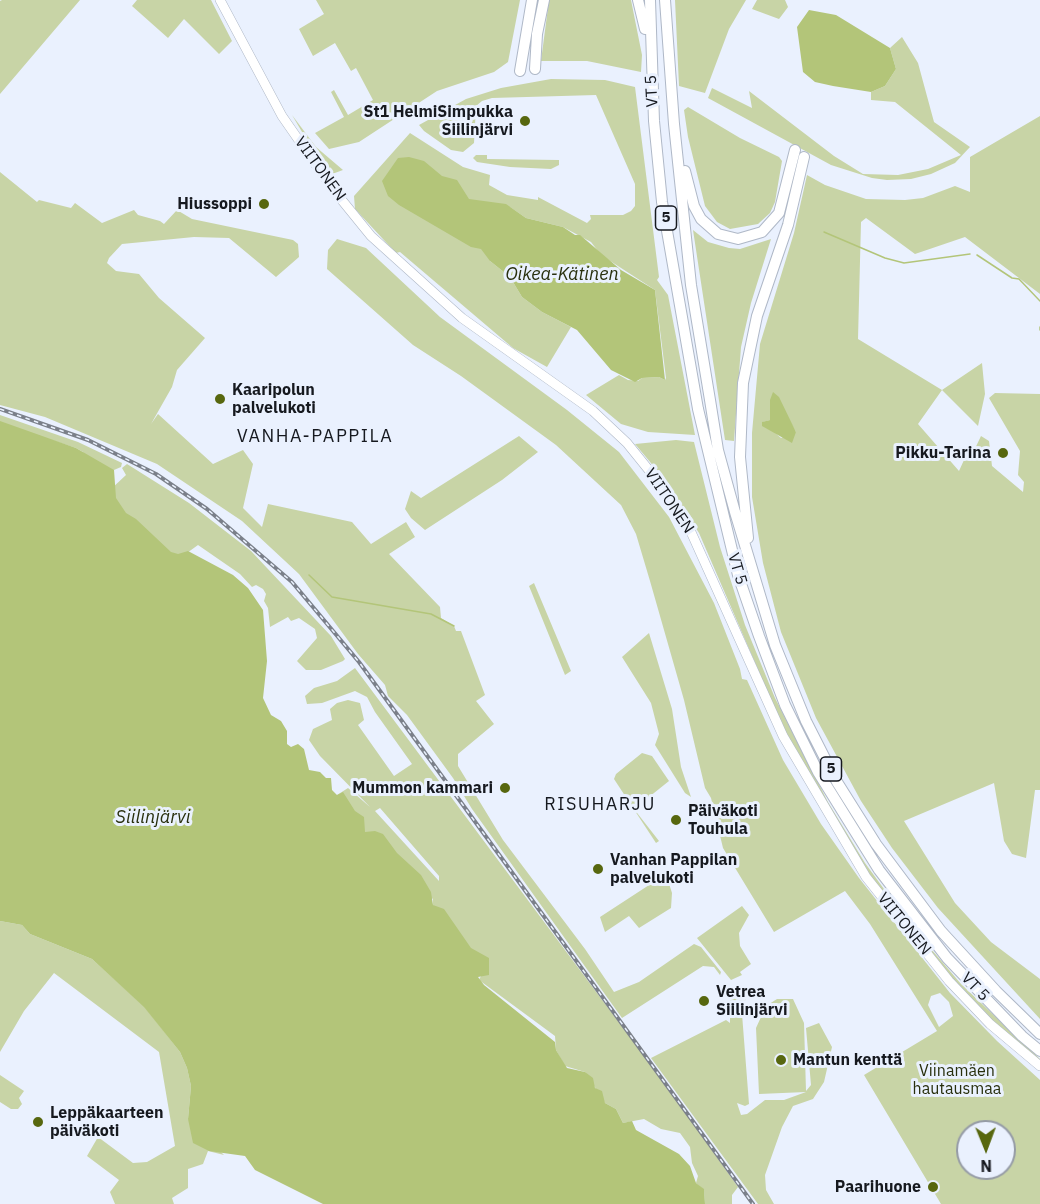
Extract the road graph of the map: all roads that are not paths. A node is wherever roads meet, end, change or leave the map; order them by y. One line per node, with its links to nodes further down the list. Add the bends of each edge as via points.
1 (220, 0): 14 (main road, VIITONEN, via 282,116 371,236 462,318 593,411 652,474 691,532 789,746 866,877 949,981 990,1024)
2 (532, 0): 9 (highway)
3 (544, 0): 8 (highway)
4 (638, 0): 7 (highway)
5 (650, 0): 7 (highway, VT 5 / 5)
6 (665, 0): 10 (highway, VT 5 / 5)
7 (651, 67): 13 (highway, VT 5 / 5, via 662,202 703,434 738,575 785,705 818,772 879,870 947,958)
8 (535, 69)
9 (520, 71)
10 (674, 124): 11 (highway, VT 5 / 5, via 691,285 718,450); 11 (highway, via 694,206 708,227 729,237 751,236 771,223 783,203 800,154 788,225 748,354 740,457)
11 (754, 580): 12 (highway, VT 5 / 5, via 806,721 837,782 876,844 941,931)
12 (1040, 1034)
13 (1040, 1051)
14 (1040, 1066)

